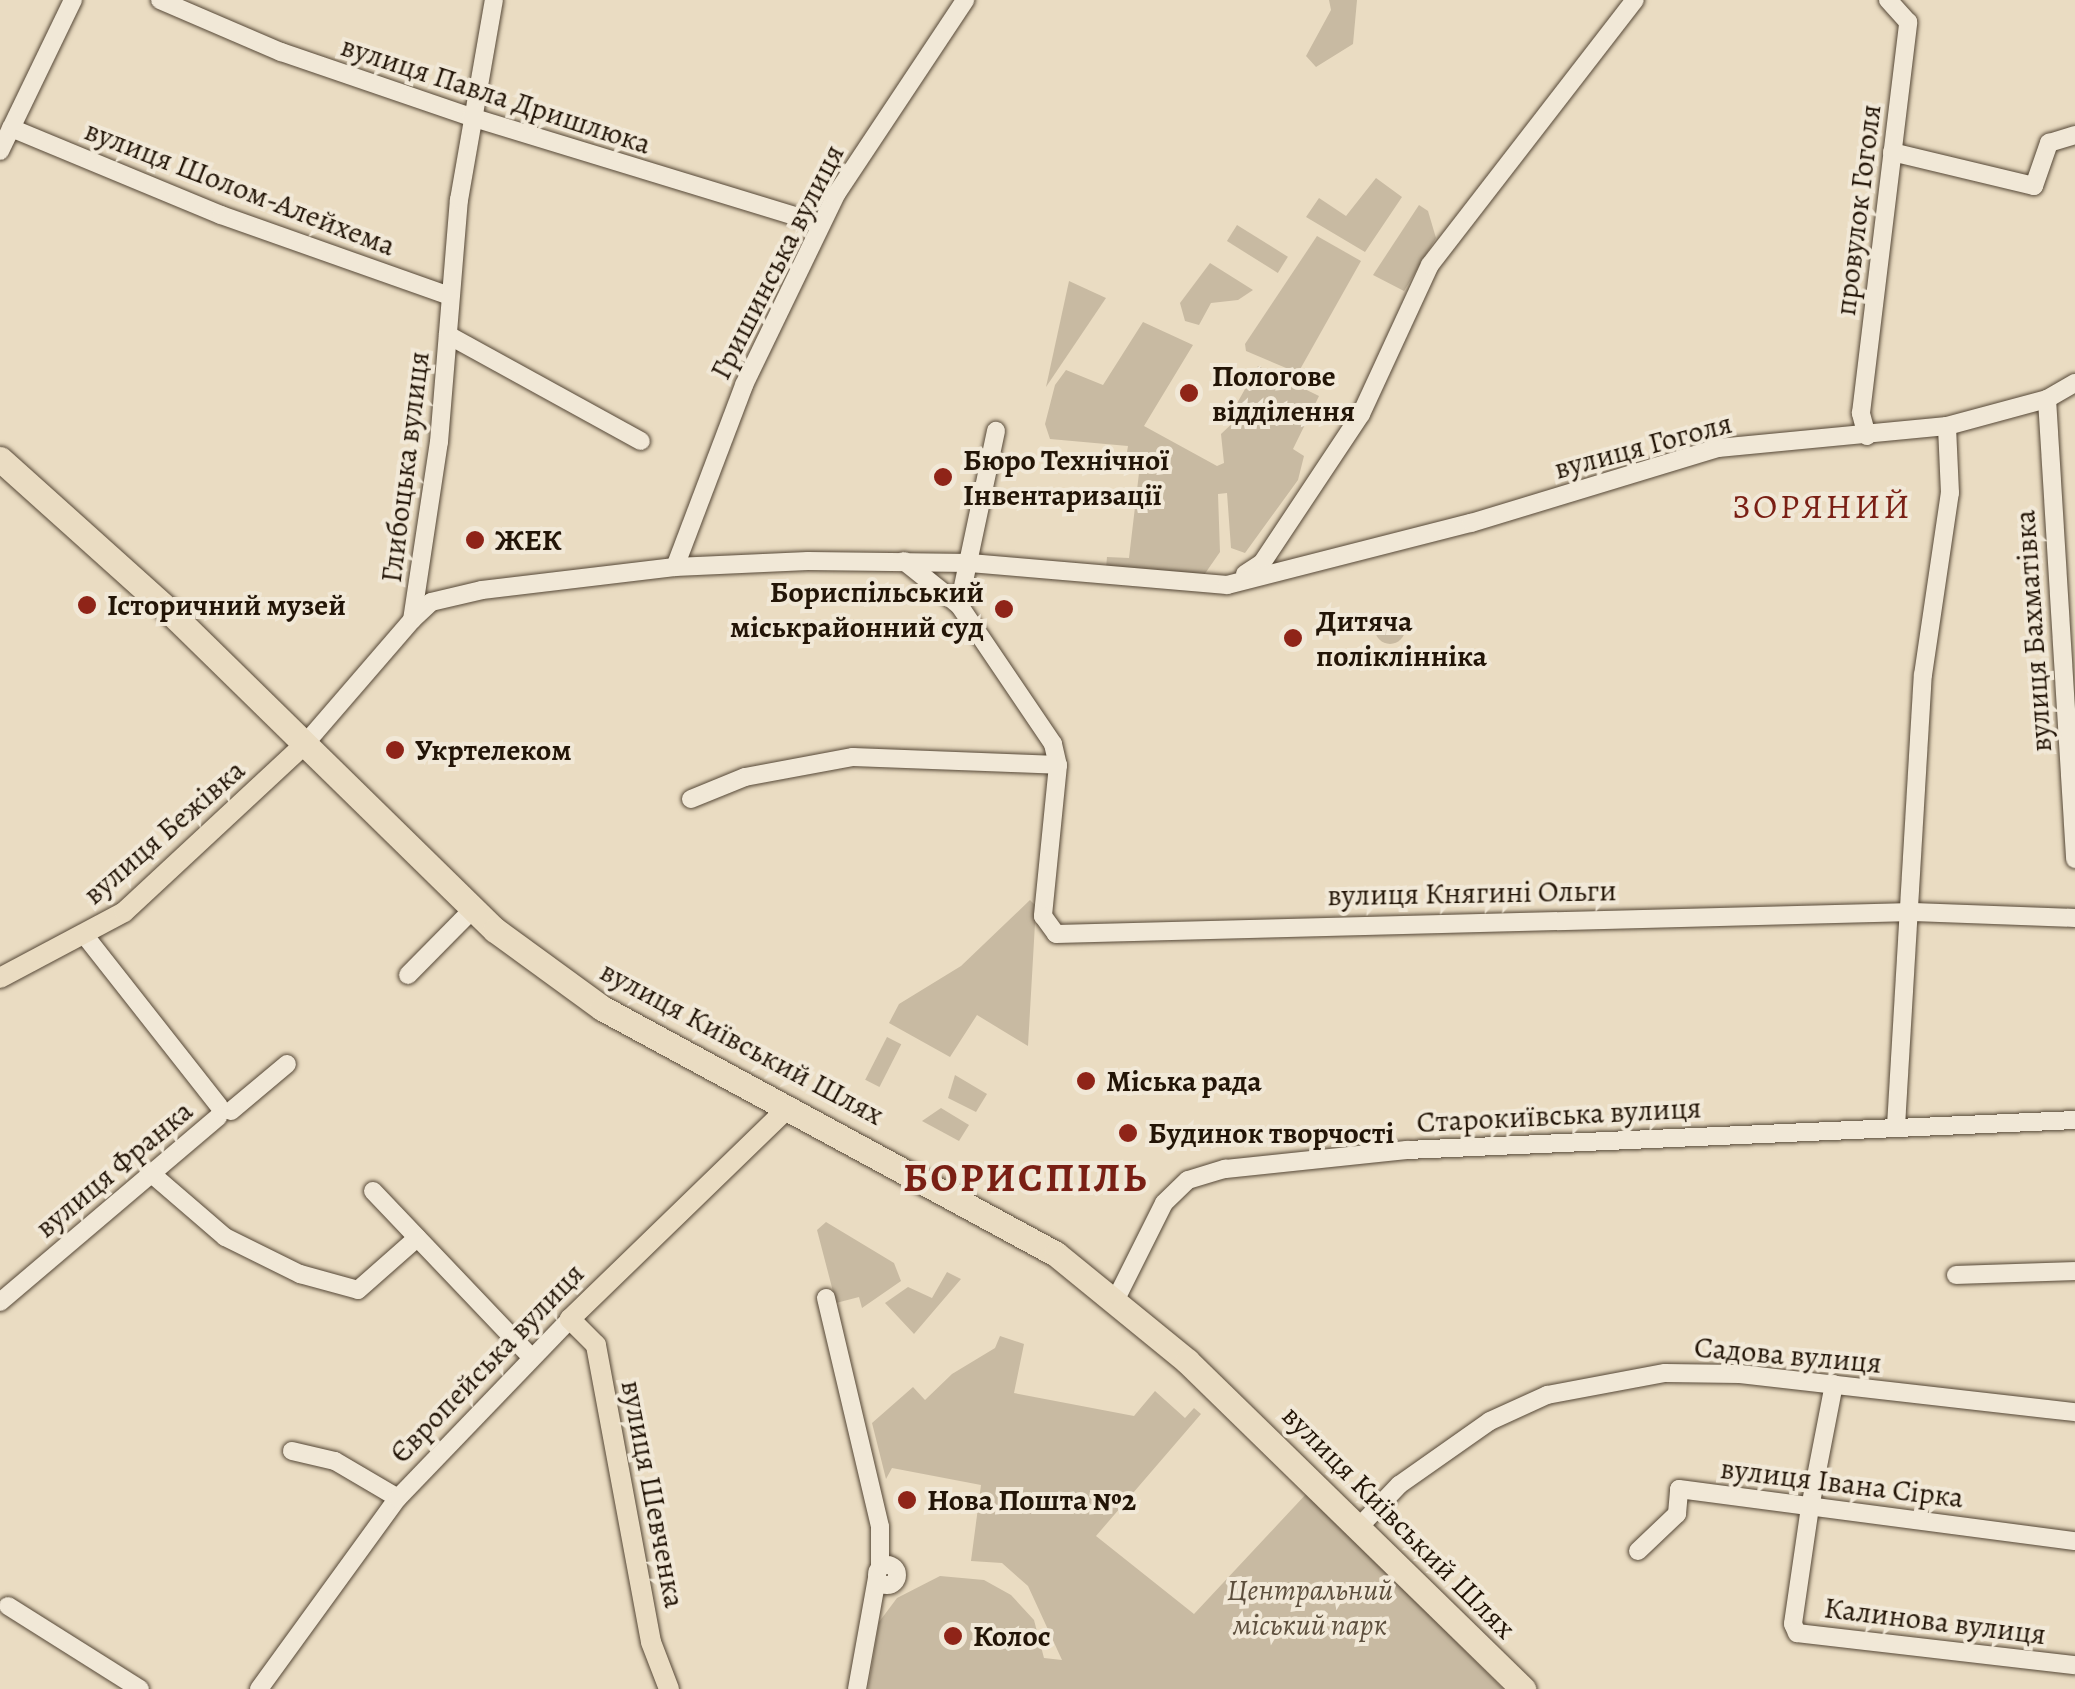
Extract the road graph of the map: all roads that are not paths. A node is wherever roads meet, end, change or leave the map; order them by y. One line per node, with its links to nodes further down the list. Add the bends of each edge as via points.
1 (73, 0): 8 (street)
2 (160, 0): 7 (street, вулиця Павла Дришлюка, via 281,52)
3 (494, 0): 7 (street, Глибоцька вулиця)
4 (965, 0): 12 (street, Гришинська вулиця, via 905,82)
5 (1635, 0): 26 (street, via 1430,265 1362,414 1287,528 1262,563)
6 (1888, 0): 11 (street, провулок Гоголя, via 1908,22)
7 (471, 117): 12 (street, вулиця Павла Дришлюка); 13 (street, Глибоцька вулиця)
8 (11, 128): 10 (street); 13 (street, вулиця Шолом-Алейхема, via 221,216)
9 (2075, 135): 11 (street, via 2049,143 2034,186)
10 (0, 151)
11 (1892, 152): 19 (street, провулок Гоголя, via 1861,413)
12 (822, 224): 25 (street, Гришинська вулиця, via 744,386)
13 (450, 296): 14 (street, Глибоцька вулиця)
14 (448, 334): 20 (street, Глибоцька вулиця); 28 (street, Глибоцька вулиця, via 440,442)
15 (2075, 383): 16 (street, вулиця Гоголя)
16 (2047, 399): 17 (street, вулиця Гоголя); 22 (street, вулиця Бахматівка)
17 (1946, 426): 19 (street, вулиця Гоголя); 34 (street, via 1950,493 1923,675)
18 (996, 430): 24 (street)
19 (1867, 436): 26 (street, вулиця Гоголя, via 1718,448 1471,523)
20 (641, 440)
21 (0, 459): 29 (highway, вулиця Київський Шлях)
22 (2066, 550): 32 (street, вулиця Бахматівка)
23 (904, 560): 24 (street, вулиця Гоголя); 25 (street, вулиця Гоголя); 27 (street)
24 (970, 562): 26 (street, вулиця Гоголя); 27 (street)
25 (675, 568): 28 (street, вулиця Гоголя, via 449,595)
26 (1227, 584)
27 (959, 605): 30 (street, via 1053,744)
28 (412, 620): 29 (street, Глибоцька вулиця)
29 (304, 745): 33 (highway, вулиця Київський Шлях); 36 (main road, вулиця Бежівка, via 139,899)
30 (1058, 765): 31 (street, via 853,757 745,778); 34 (street, вулиця Княгині Ольги, via 1043,916 1056,934 1077,938 1254,925)
31 (691, 800)
32 (2075, 859)
33 (473, 909): 37 (street); 40 (highway, вулиця Київський Шлях, via 602,1008)
34 (1913, 912): 35 (street, вулиця Княгині Ольги); 43 (street)
35 (2075, 918)
36 (86, 937): 38 (main road, вулиця Бежівка); 41 (street)
37 (408, 976)
38 (0, 978)
39 (287, 1064): 41 (street, вулиця Франка)
40 (789, 1107): 50 (highway, вулиця Київський Шлях, via 994,1218); 52 (main road, Європейська вулиця)
41 (223, 1112): 44 (street, вулиця Франка)
42 (2075, 1120): 43 (street, Старокиївська вулиця)
43 (1896, 1126): 50 (street, Старокиївська вулиця, via 1408,1150 1226,1168 1188,1180 1164,1204)
44 (153, 1175): 46 (street, via 225,1236 300,1274 358,1290); 51 (street, вулиця Франка)
45 (373, 1190): 46 (street)
46 (416, 1238): 53 (street)
47 (2075, 1271): 48 (street)
48 (1956, 1275)
49 (826, 1298): 67 (street, via 885,1569)
50 (1116, 1299): 59 (highway, вулиця Київський Шлях)
51 (0, 1302)
52 (570, 1318): 53 (street, Європейська вулиця); 66 (main road, вулиця Шевченка, via 596,1344 647,1625)
53 (531, 1358): 57 (street, Європейська вулиця)
54 (1834, 1384): 55 (street, Садова вулиця); 58 (street); 59 (street, Садова вулиця, via 1665,1373 1548,1395 1490,1421 1399,1485)
55 (2075, 1412)
56 (292, 1450): 57 (street, via 335,1461)
57 (398, 1498): 65 (street, Європейська вулиця)
58 (1810, 1506): 60 (street, вулиця Івана Сірка); 61 (street, вулиця Івана Сірка, via 1679,1489 1678,1514); 63 (street, Калинова вулиця, via 1793,1624 1798,1633)
59 (1360, 1526): 68 (highway, вулиця Київський Шлях)
60 (2075, 1541)
61 (1638, 1551)
62 (8, 1606): 64 (street)
63 (2075, 1664)
64 (140, 1689)
65 (259, 1689)
66 (669, 1689)
67 (857, 1689)
68 (1523, 1689)

